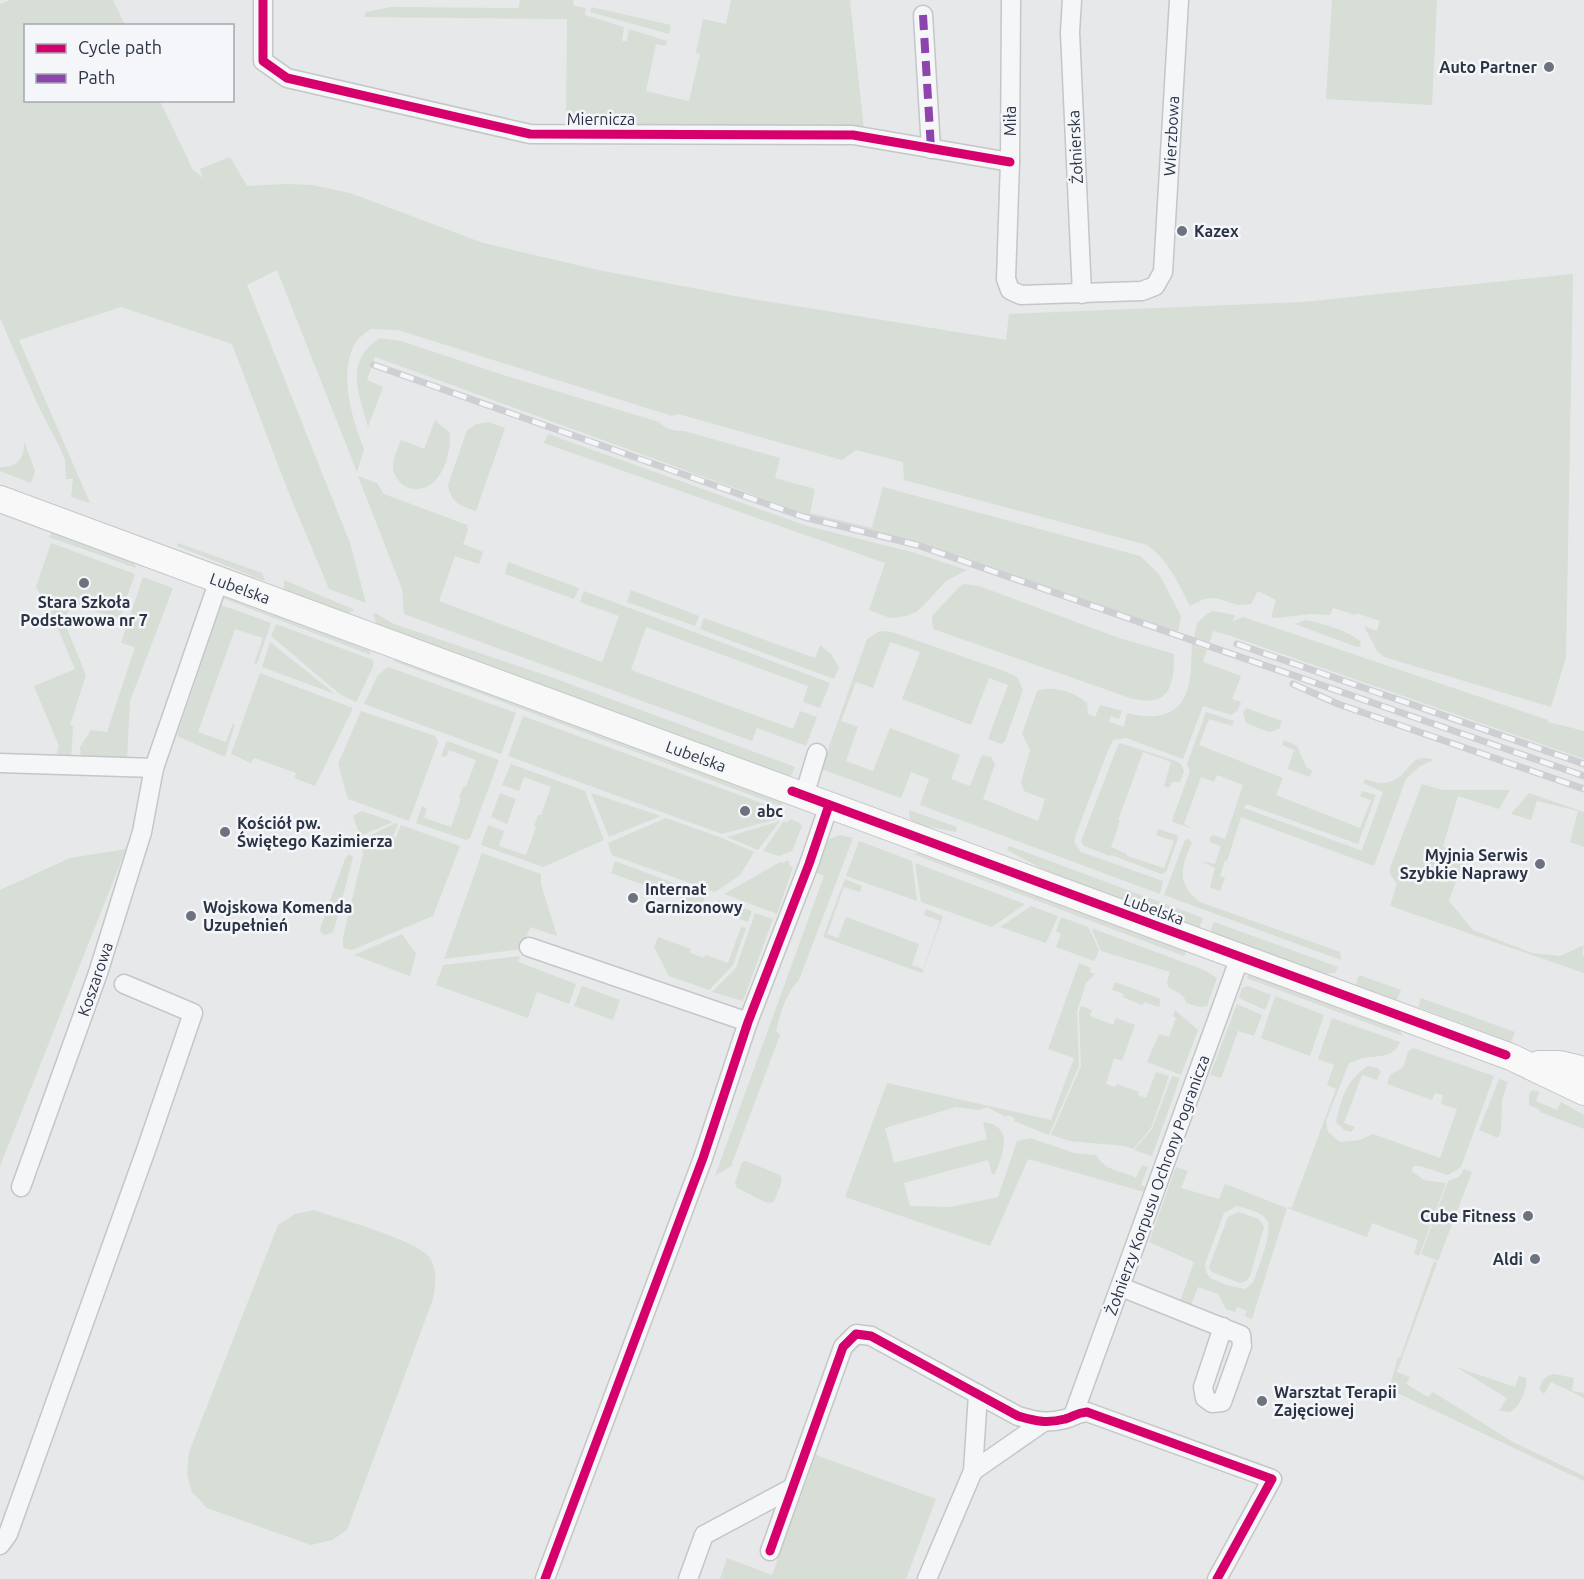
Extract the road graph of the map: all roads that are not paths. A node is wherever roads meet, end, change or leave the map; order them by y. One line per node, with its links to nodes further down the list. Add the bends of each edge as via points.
1 (263, 0): 6 (street, Miernicza, via 263,61 287,78 517,131 853,135)
2 (1011, 0): 7 (street, Miła)
3 (1072, 0): 8 (street, Żołnierska, via 1070,32)
4 (1179, 0): 8 (street, Wierzbowa, via 1163,273 1155,286 1142,291)
5 (923, 15): 6 (street)
6 (931, 149): 7 (street, Miernicza)
7 (1010, 162): 8 (street, Miła, via 1006,279 1010,290 1021,295)
8 (1082, 294)
9 (0, 499): 10 (main road, Lubelska)
10 (219, 580): 13 (street, Koszarowa); 14 (main road, Lubelska)
11 (817, 753): 14 (street)
12 (0, 763): 13 (street)
13 (154, 768): 23 (street, Koszarowa, via 142,832 104,952)
14 (804, 796): 15 (main road, Lubelska)
15 (829, 805): 17 (main road, Lubelska); 19 (street)
16 (529, 947): 19 (street)
17 (1240, 957): 20 (main road, Lubelska); 24 (street, Żołnierzy Korpusu Ochrony Pogranicza)
18 (124, 984): 31 (street, via 193,1013 8,1534)
19 (748, 1022): 33 (street, via 703,1158)
20 (1527, 1063): 21 (main road, Lubelska, via 1560,1064); 22 (main road, Lubelska)
21 (1584, 1070)
22 (1584, 1092)
23 (21, 1187)
24 (1121, 1287): 25 (street); 27 (street, Żołnierzy Korpusu Ochrony Pogranicza)
25 (1223, 1327)
26 (978, 1394): 28 (street, via 1018,1416); 29 (street); 30 (street, via 871,1336 856,1334 843,1347)
27 (1074, 1413): 28 (street); 36 (street, via 1087,1412 1272,1479)
28 (1042, 1423): 29 (street)
29 (973, 1471): 35 (street)
30 (792, 1488): 32 (street); 34 (street, via 704,1535)
31 (0, 1545)
32 (770, 1551)
33 (545, 1579)
34 (688, 1579)
35 (927, 1579)
36 (1217, 1579)

